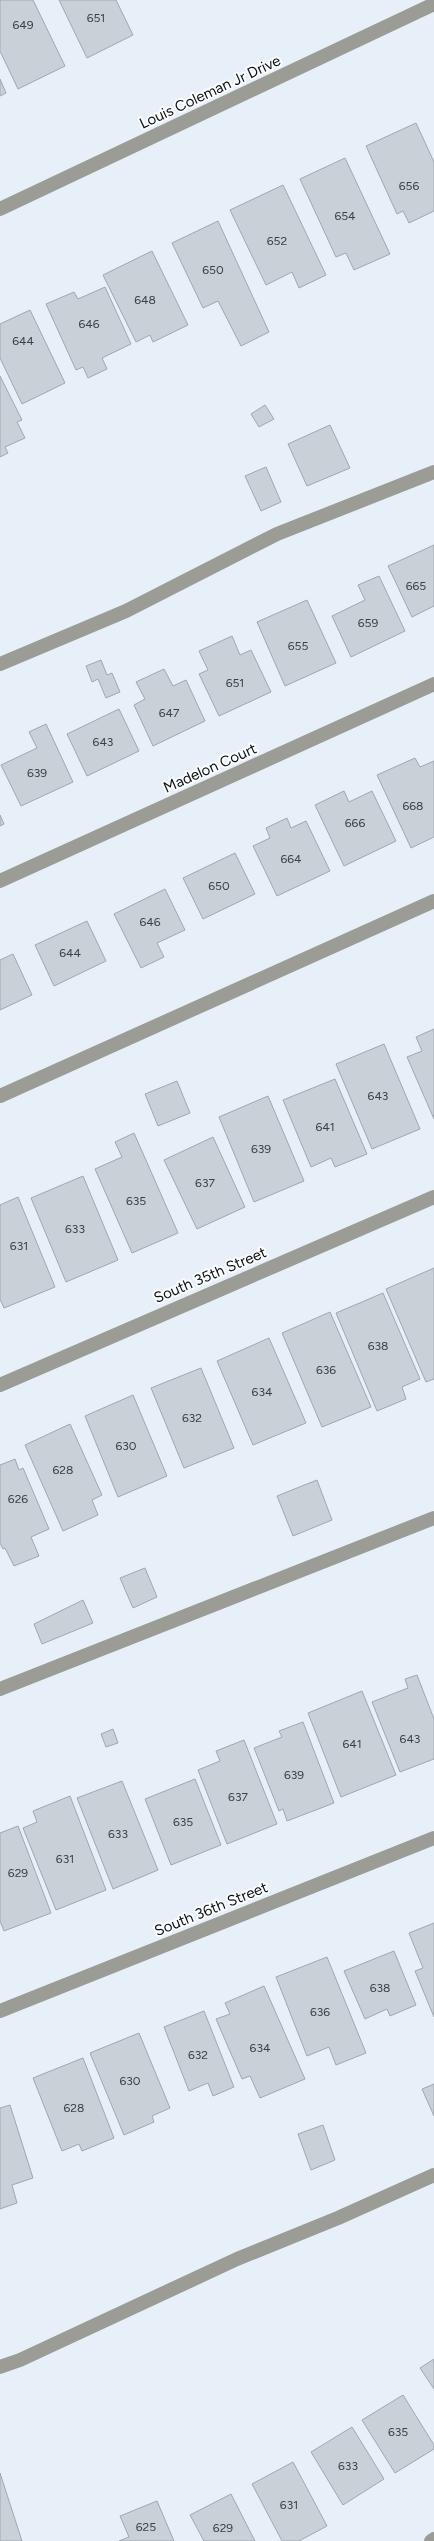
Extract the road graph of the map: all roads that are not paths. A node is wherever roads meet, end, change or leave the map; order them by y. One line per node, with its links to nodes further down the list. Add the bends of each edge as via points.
1 (434, 4): 2 (street, Louis Coleman Jr Drive)
2 (0, 209)
3 (434, 472): 4 (street, via 277,534 126,611)
4 (0, 664)
5 (434, 684): 6 (street, Madelon Court)
6 (0, 882)
7 (434, 901): 8 (street)
8 (0, 1096)
9 (434, 1198): 10 (street, South 35th Street)
10 (0, 1385)
11 (434, 1518): 12 (street)
12 (0, 1689)
13 (434, 1838): 14 (street, South 36th Street)
14 (1, 2007)
15 (434, 2175): 16 (street, via 237,2258)
16 (0, 2367)
17 (434, 2539): 18 (street)
18 (431, 2541)

